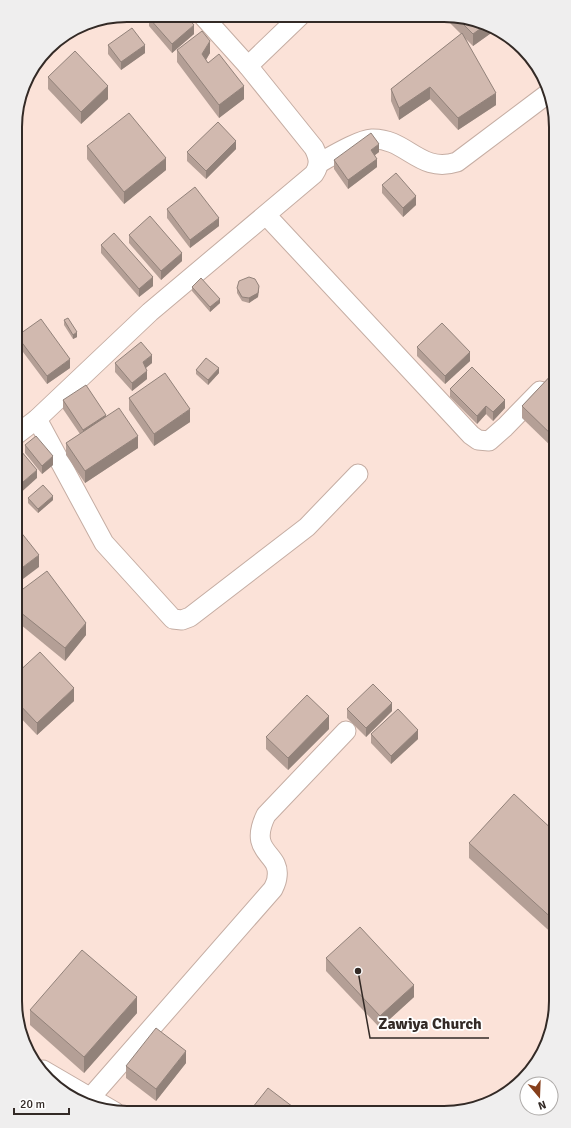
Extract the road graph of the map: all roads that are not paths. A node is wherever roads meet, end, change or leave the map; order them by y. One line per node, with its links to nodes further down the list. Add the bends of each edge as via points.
1 (208, 22): 3 (street)
2 (294, 22): 3 (street)
3 (248, 66): 5 (street, via 314,148)
4 (544, 97): 5 (street, via 457,162 445,166 426,162 392,142 371,139)
5 (319, 163): 6 (street, via 314,174)
6 (266, 216): 7 (street, via 478,440 489,441); 8 (street, via 150,312)
7 (549, 382)
8 (37, 419): 9 (street); 10 (street, via 104,542 173,619 182,620 190,617 307,527)
9 (22, 430)
10 (358, 474)
11 (346, 731): 13 (street, via 266,815 260,826 259,839 276,866 278,876 273,889)
12 (56, 1078): 13 (street)
13 (90, 1098): 14 (street)
14 (94, 1100)

